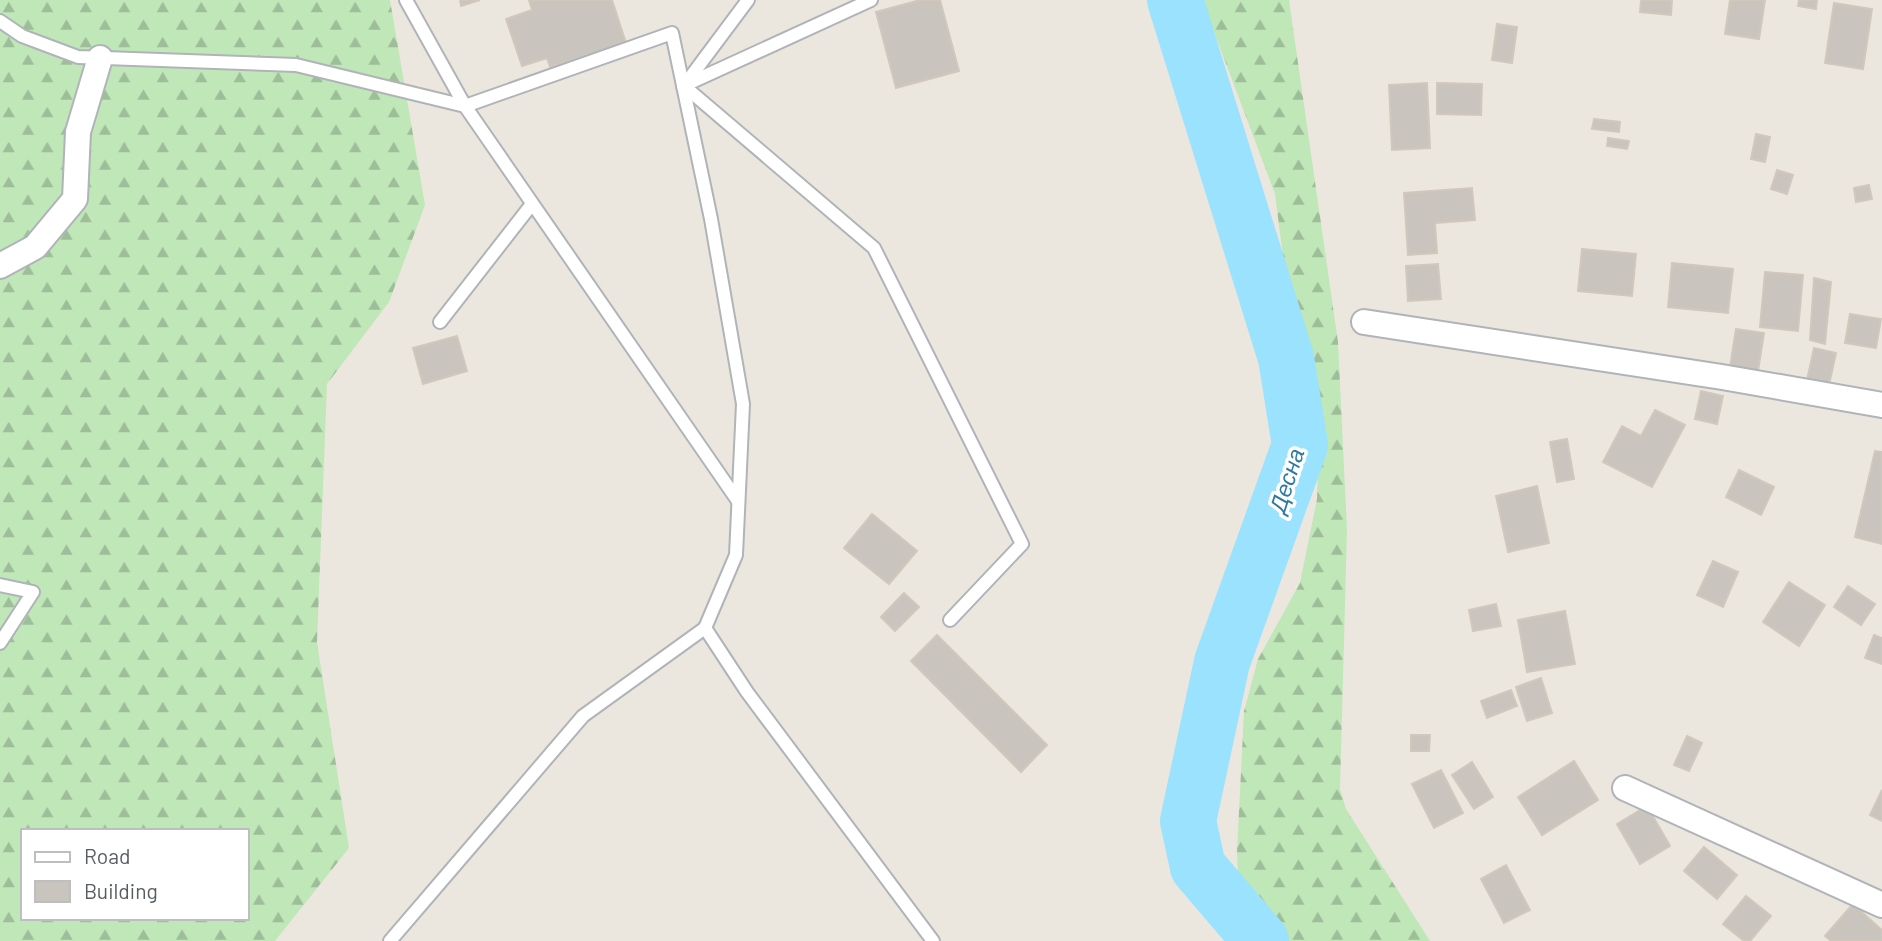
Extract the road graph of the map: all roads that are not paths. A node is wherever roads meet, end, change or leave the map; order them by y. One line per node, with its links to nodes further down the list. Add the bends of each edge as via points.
1 (407, 0): 7 (lane)
2 (748, 0): 6 (lane)
3 (871, 0): 6 (lane)
4 (0, 21): 5 (lane, via 22,36 78,57)
5 (100, 58): 7 (lane, via 296,65); 9 (street, via 78,132 75,199 35,247)
6 (683, 86): 7 (lane, via 672,33); 13 (lane, via 712,219 743,404); 15 (lane, via 874,248 1022,544)
7 (465, 106): 8 (lane)
8 (532, 204): 11 (lane); 13 (lane)
9 (0, 265)
10 (1364, 321): 12 (street)
11 (440, 322)
12 (1882, 405)
13 (738, 502): 16 (lane, via 736,555)
14 (0, 585): 17 (lane, via 33,592)
15 (950, 620)
16 (705, 628): 20 (lane, via 583,716); 21 (lane, via 747,692)
17 (0, 643)
18 (1625, 788): 19 (street)
19 (1882, 905)
20 (390, 941)
21 (933, 941)

